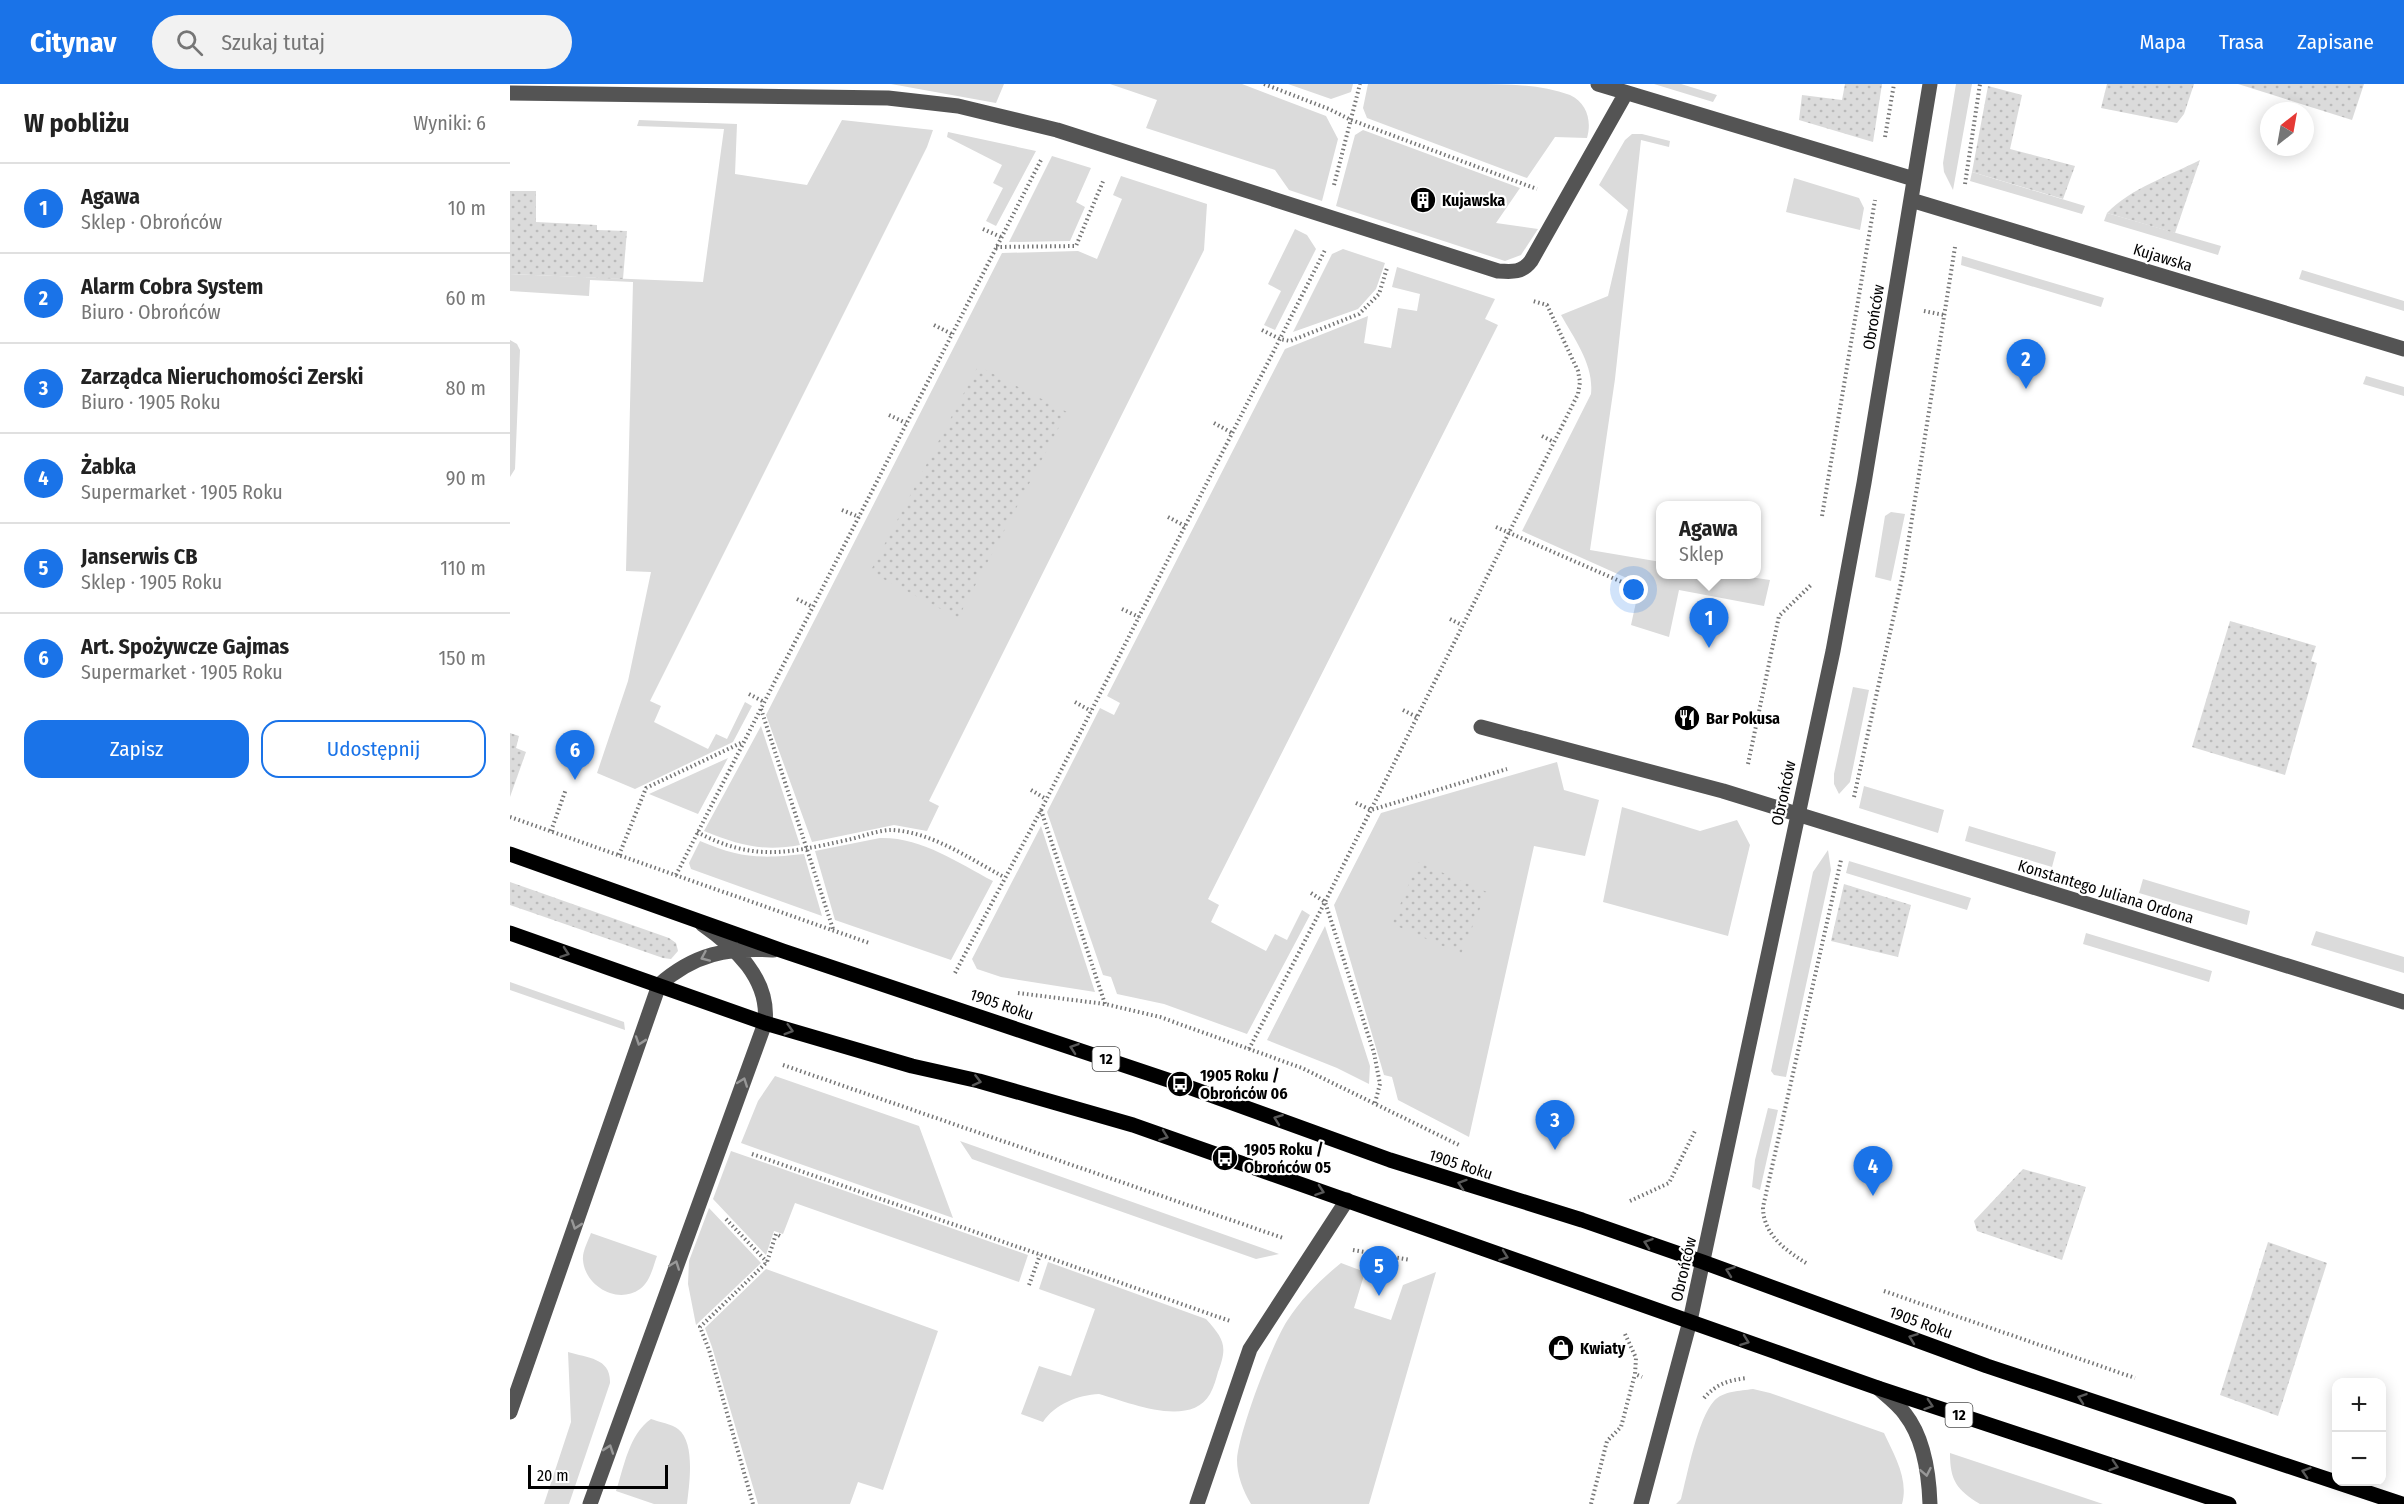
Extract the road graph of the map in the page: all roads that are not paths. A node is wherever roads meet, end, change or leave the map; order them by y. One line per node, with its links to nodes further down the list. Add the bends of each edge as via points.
1 (1598, 84): 4 (street)
2 (1930, 84): 5 (street, Obrońców)
3 (510, 93): 4 (street, via 888,98 958,106 1057,130 1497,271 1518,272 1531,261)
4 (1626, 93): 5 (street)
5 (1914, 179): 6 (street, Obrońców)
6 (1911, 200): 7 (street, Kujawska); 9 (street, Obrońców, via 1854,539)
7 (2404, 349)
8 (1481, 727): 9 (street, Konstantego Juliana Ordona)
9 (1797, 813): 16 (street, Konstantego Juliana Ordona); 19 (street, Obrońców)
10 (510, 854): 11 (main road, 1905 Roku / 12)
11 (694, 918): 13 (street); 14 (main road, 1905 Roku / 12)
12 (510, 933): 15 (main road, 12, one-way to 15)
13 (734, 950): 14 (street); 15 (street, one-way to 15, via 705,956); 17 (street, via 753,972 763,993)
14 (783, 951): 19 (main road, 1905 Roku / 12, one-way to 14, via 1390,1160 1159,1076)
15 (659, 986): 17 (main road, 12); 22 (street, one-way to 22)
16 (2404, 1002)
17 (765, 1023): 18 (main road, 12, one-way to 18, via 912,1066 1082,1109); 23 (street, one-way to 17)
18 (1347, 1200): 20 (main road, 12, one-way to 20); 24 (street, via 1260,1332 1244,1363)
19 (1703, 1262): 20 (street, Obrońców); 28 (main road, 1905 Roku / 12, one-way to 19, via 1987,1366)
20 (1690, 1322): 21 (main road, 12, one-way to 21); 25 (street, Obrońców)
21 (1878, 1388): 26 (street, one-way to 26, via 1906,1414 1916,1433 1926,1468); 27 (main road, 12, one-way to 27)
22 (510, 1412)
23 (590, 1504)
24 (1197, 1504)
25 (1641, 1504)
26 (1930, 1504)
27 (2229, 1504)
28 (2402, 1504)

